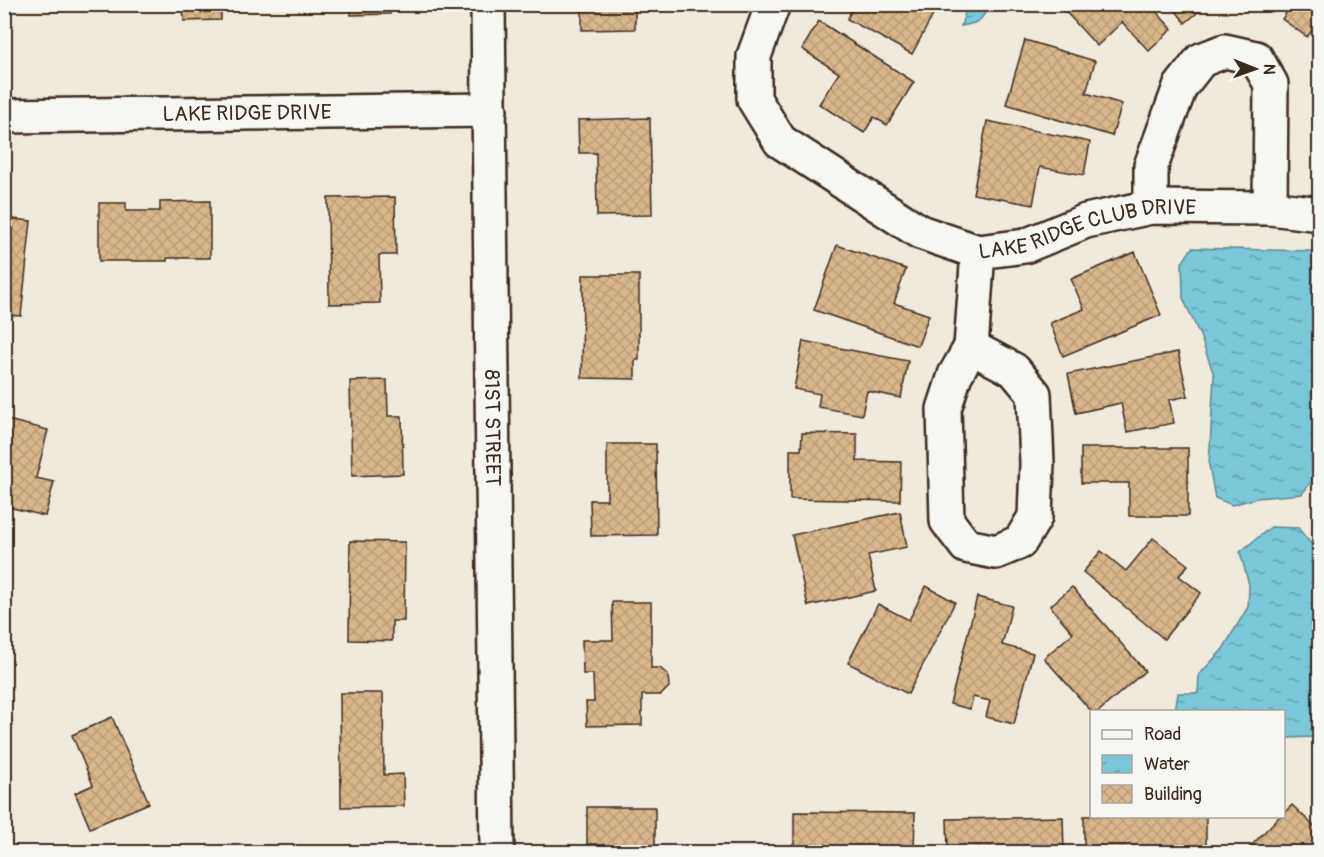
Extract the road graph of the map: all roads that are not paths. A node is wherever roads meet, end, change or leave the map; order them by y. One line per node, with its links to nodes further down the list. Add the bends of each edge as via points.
1 (488, 4): 3 (street, 81ST STREET)
2 (773, 4): 8 (street, LAKE RIDGE CLUB DRIVE, via 754,56 754,99 780,141 920,232)
3 (490, 111): 4 (street, LAKE RIDGE DRIVE); 10 (street, 81ST STREET)
4 (4, 116)
5 (1151, 207): 6 (street, LAKE RIDGE CLUB DRIVE); 6 (street, via 1151,166 1180,87 1200,60 1225,51 1256,58 1271,84); 8 (street, LAKE RIDGE CLUB DRIVE, via 1086,220 1025,246)
6 (1270, 208): 7 (street, LAKE RIDGE CLUB DRIVE)
7 (1320, 214)
8 (978, 252): 9 (street)
9 (971, 347): 9 (street, via 955,375 944,409 947,522 966,546 996,552 1020,542 1035,517 1034,394 1014,370)
10 (497, 852)

